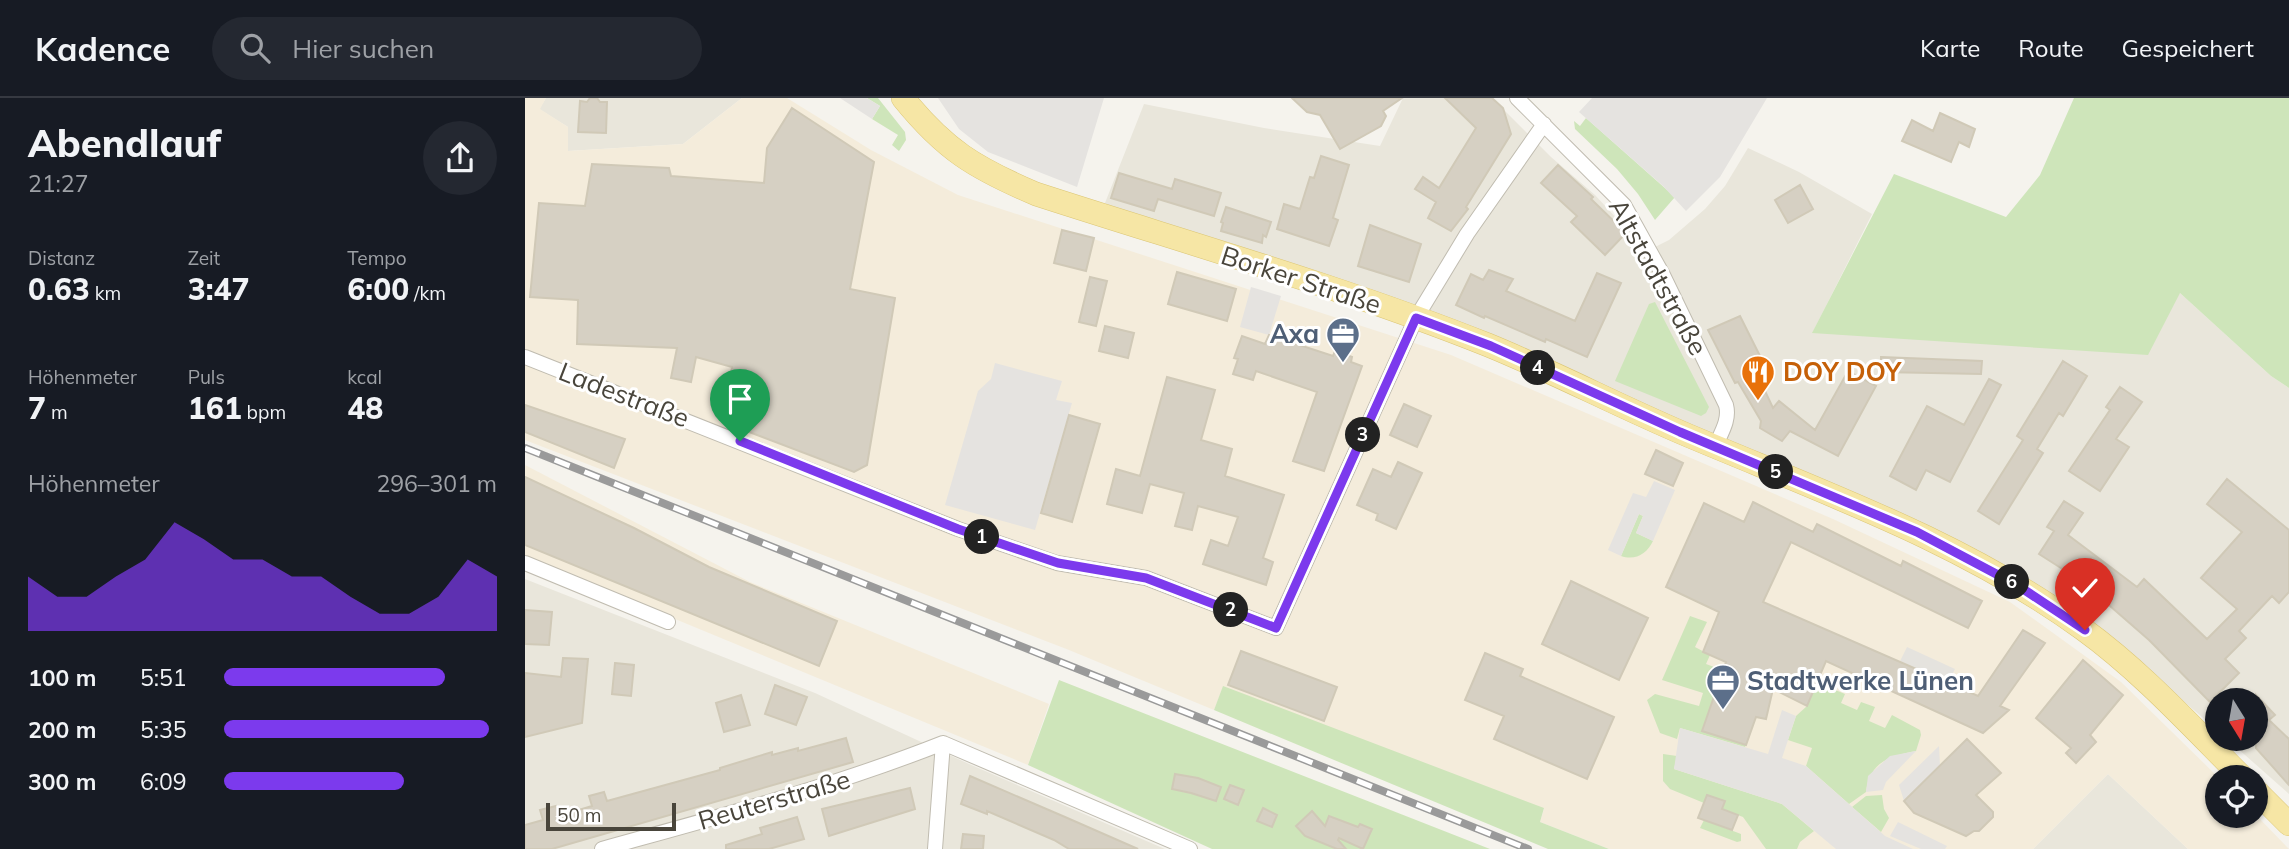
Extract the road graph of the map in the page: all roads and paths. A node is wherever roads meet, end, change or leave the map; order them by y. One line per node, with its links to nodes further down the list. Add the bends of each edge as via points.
1 (903, 98): 4 (main road, Borker Straße, via 960,156 1036,194)
2 (1517, 98): 3 (street, Altstadtstraße)
3 (1544, 124): 4 (street, via 1467,234); 6 (street, Altstadtstraße, via 1624,205 1663,275 1726,405 1728,413)
4 (1416, 318): 5 (street, Ladestraße, via 1276,628 1146,578 1058,563 958,529); 6 (main road, Borker Straße, via 1491,346)
5 (525, 356)
6 (1715, 447): 10 (main road, Borker Straße, via 1917,532 2017,585 2085,630)
7 (525, 563): 8 (street)
8 (668, 622)
9 (943, 743): 13 (street, Reuterstraße, via 799,794); 14 (street); 15 (street)
10 (2229, 765)
11 (2268, 803): 12 (main road)
12 (2289, 824)
13 (602, 849)
14 (936, 849)
15 (1190, 849)

